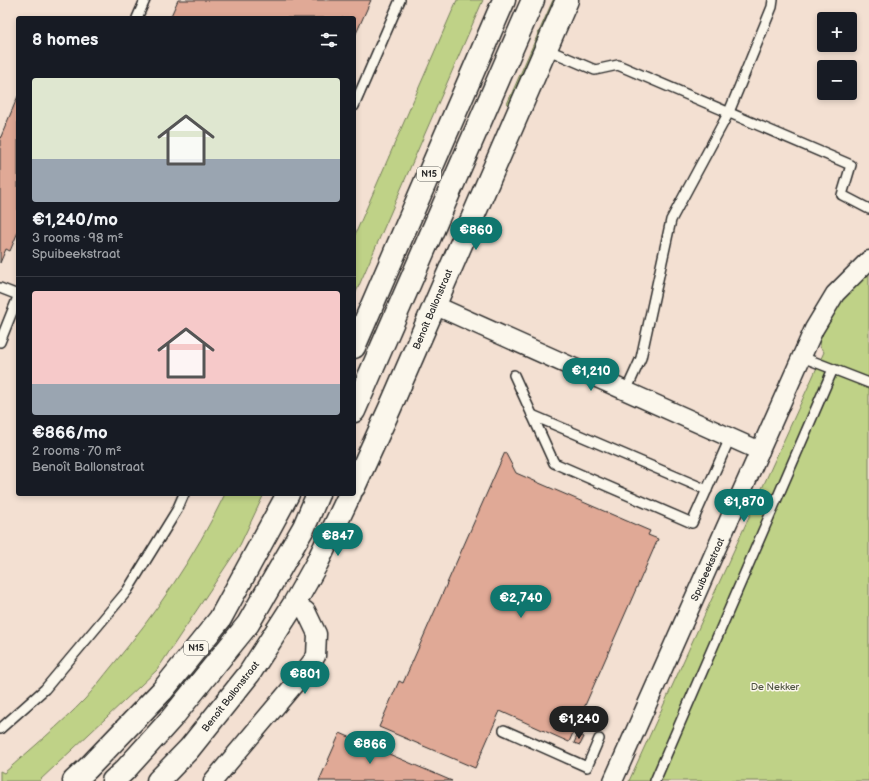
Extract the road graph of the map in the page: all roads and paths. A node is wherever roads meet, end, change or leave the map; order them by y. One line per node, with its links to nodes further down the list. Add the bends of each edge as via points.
1 (145, 0): 7 (lane)
2 (400, 0): 9 (lane)
3 (504, 0): 18 (main road, N15)
4 (533, 0): 24 (main road, N15)
5 (567, 0): 8 (main road, Benoît Ballonstraat)
6 (773, 0): 10 (lane)
7 (138, 16)
8 (546, 49): 10 (lane, via 595,70 618,65); 16 (main road, Benoît Ballonstraat)
9 (356, 101)
10 (729, 112): 11 (lane, via 851,165 842,195); 23 (lane, via 671,220 641,358)
11 (869, 209)
12 (869, 260): 19 (street, Spuibeekstraat, via 835,294 814,329)
13 (0, 288): 14 (lane)
14 (16, 295)
15 (16, 301): 17 (lane)
16 (434, 305): 23 (street); 28 (main road, Benoît Ballonstraat)
17 (0, 342)
18 (356, 342)
19 (802, 357): 20 (lane); 27 (street, Spuibeekstraat)
20 (833, 369): 22 (lane); 43 (lane)
21 (514, 375): 25 (lane)
22 (869, 383)
23 (626, 391): 26 (street)
24 (356, 406)
25 (532, 415): 29 (lane); 29 (lane, via 554,463 692,523)
26 (730, 438): 27 (street); 29 (lane)
27 (760, 451): 42 (street, Spuibeekstraat)
28 (356, 483)
29 (707, 490)
30 (183, 496): 35 (lane, via 127,591 45,689)
31 (287, 496): 38 (main road, N15, via 220,618 162,691)
32 (317, 496): 39 (main road, N15, via 304,527 248,624 171,719)
33 (349, 496): 34 (main road, Benoît Ballonstraat)
34 (294, 604): 40 (main road, Benoît Ballonstraat, via 249,674 189,749); 41 (street, via 306,611 317,634 316,656)
35 (0, 729)
36 (504, 730): 37 (lane, via 587,767)
37 (599, 739)
38 (74, 781)
39 (113, 781)
40 (158, 781)
41 (213, 781)
42 (613, 781)
43 (655, 781)

